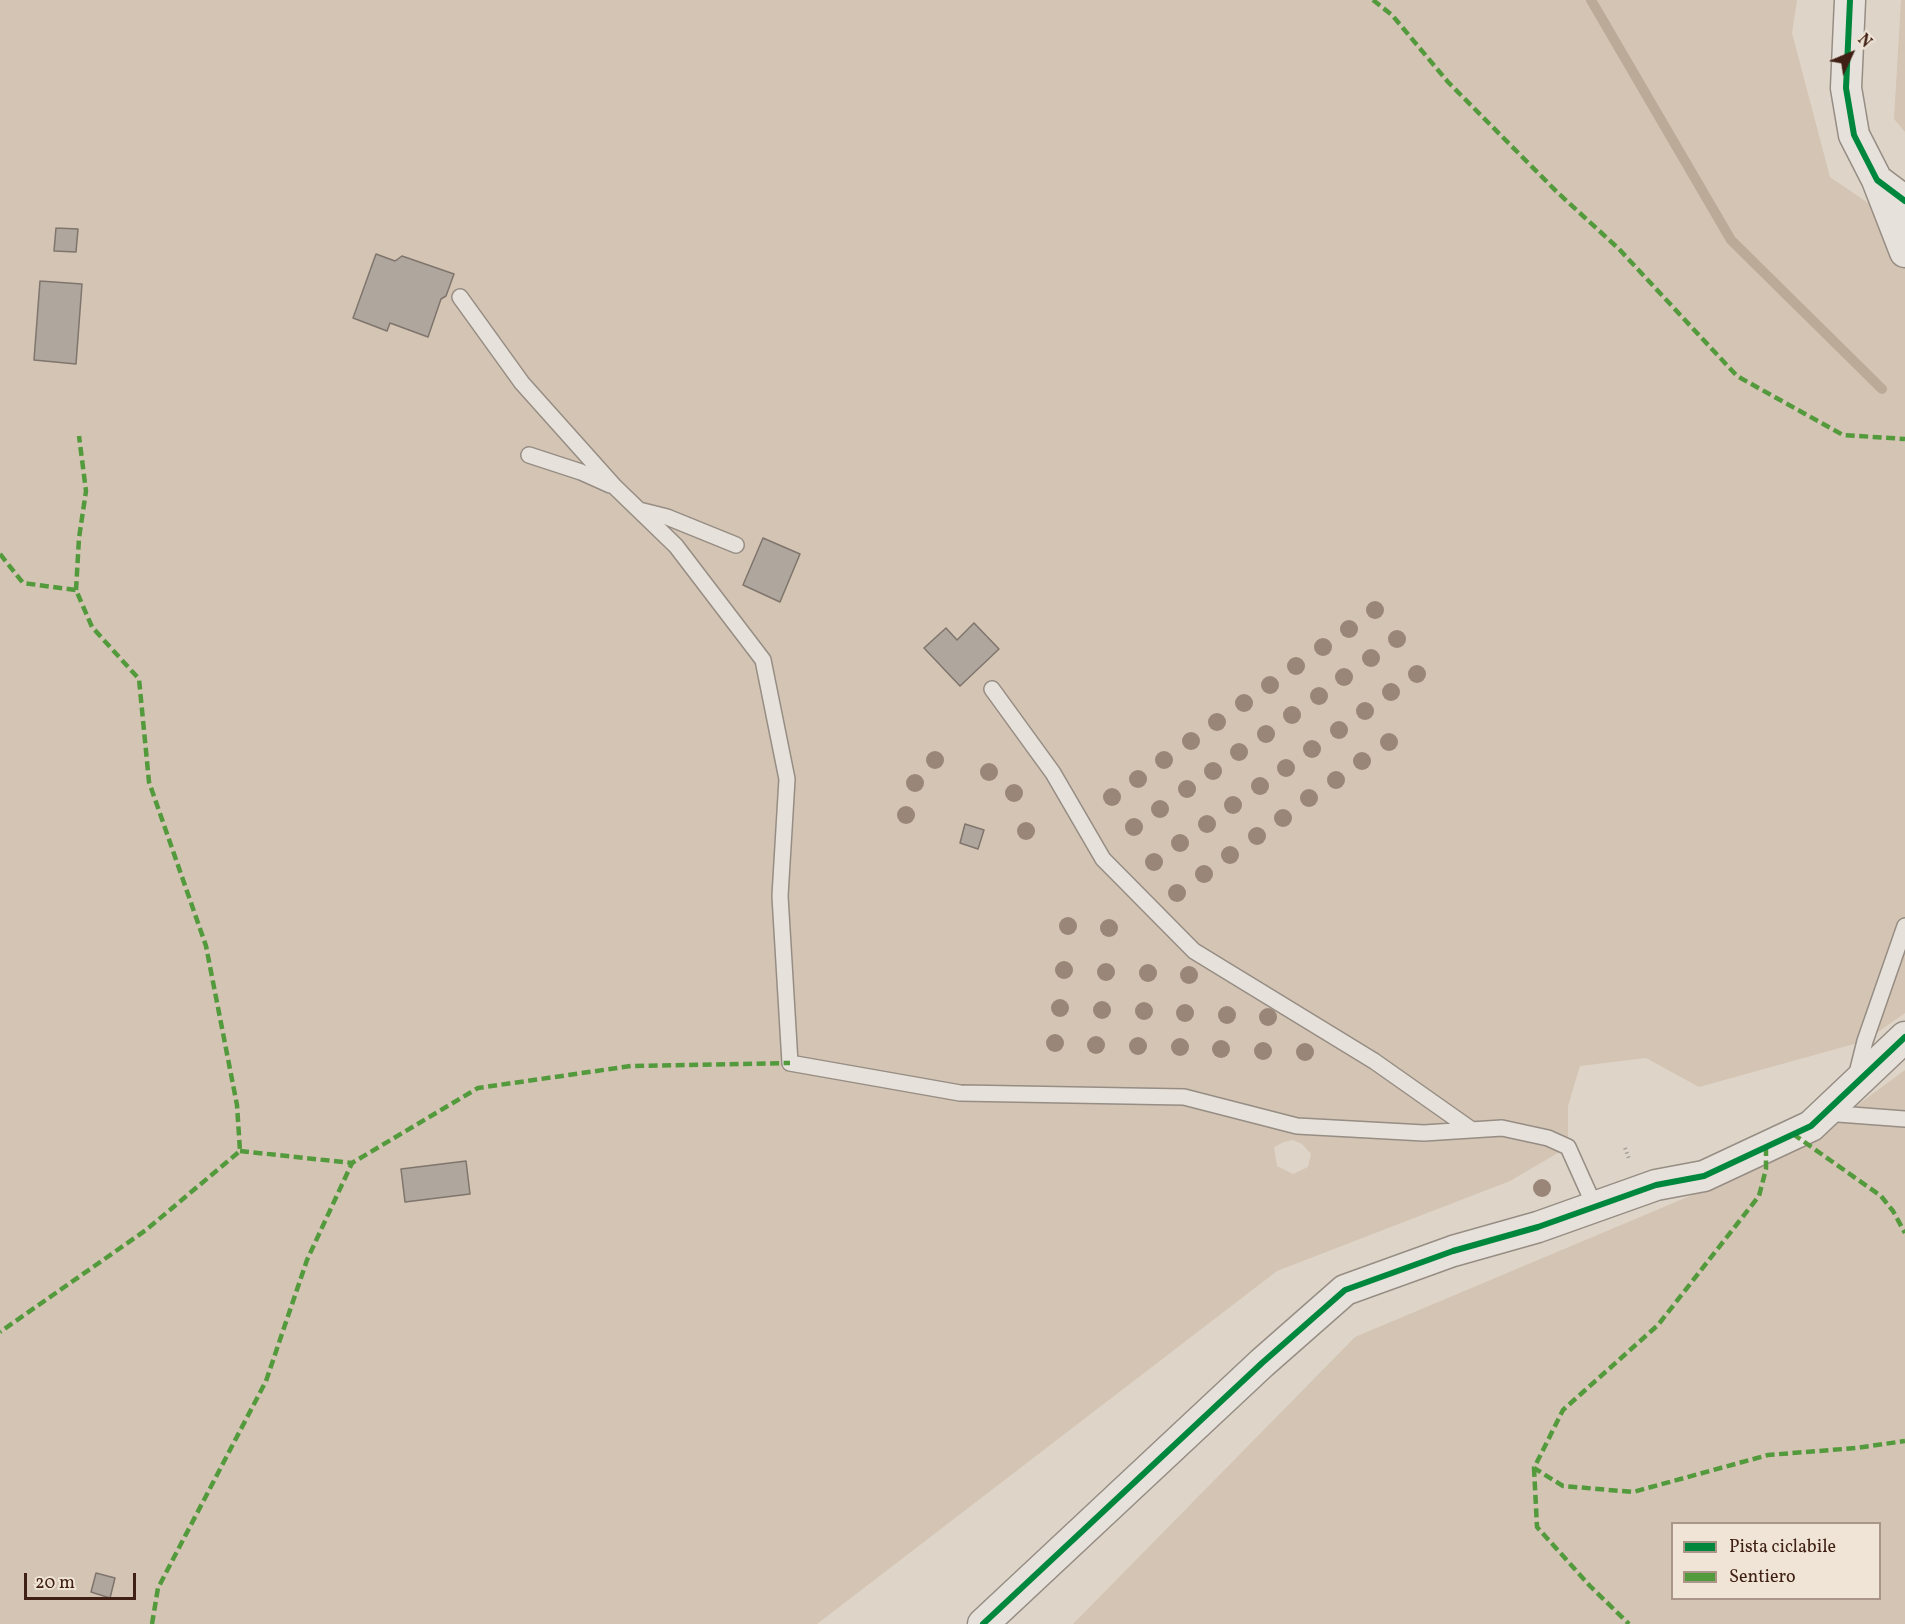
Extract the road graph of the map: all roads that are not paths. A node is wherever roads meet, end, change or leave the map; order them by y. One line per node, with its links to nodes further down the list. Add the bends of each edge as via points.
1 (1850, 0): 2 (street, via 1846,88 1854,135)
2 (1877, 180): 3 (street); 4 (street)
3 (1905, 201)
4 (1905, 252)
5 (460, 297): 7 (lane, via 522,383)
6 (529, 455): 7 (lane)
7 (615, 488): 8 (lane)
8 (639, 510): 9 (lane, via 667,517); 16 (lane, via 676,546 763,660 787,779 780,896 790,1063 960,1093 1184,1097 1297,1126 1424,1133)
9 (735, 545)
10 (992, 689): 16 (lane, via 1053,773 1103,860 1194,951 1374,1061)
11 (1905, 926): 13 (lane)
12 (1905, 1037): 13 (street)
13 (1853, 1086): 14 (street)
14 (1825, 1113): 15 (lane); 17 (street, via 1811,1126 1704,1176 1656,1185)
15 (1905, 1119)
16 (1472, 1130): 17 (lane, via 1502,1128 1548,1138 1568,1147)
17 (1595, 1207): 18 (street, via 1345,1290)
18 (983, 1624)

